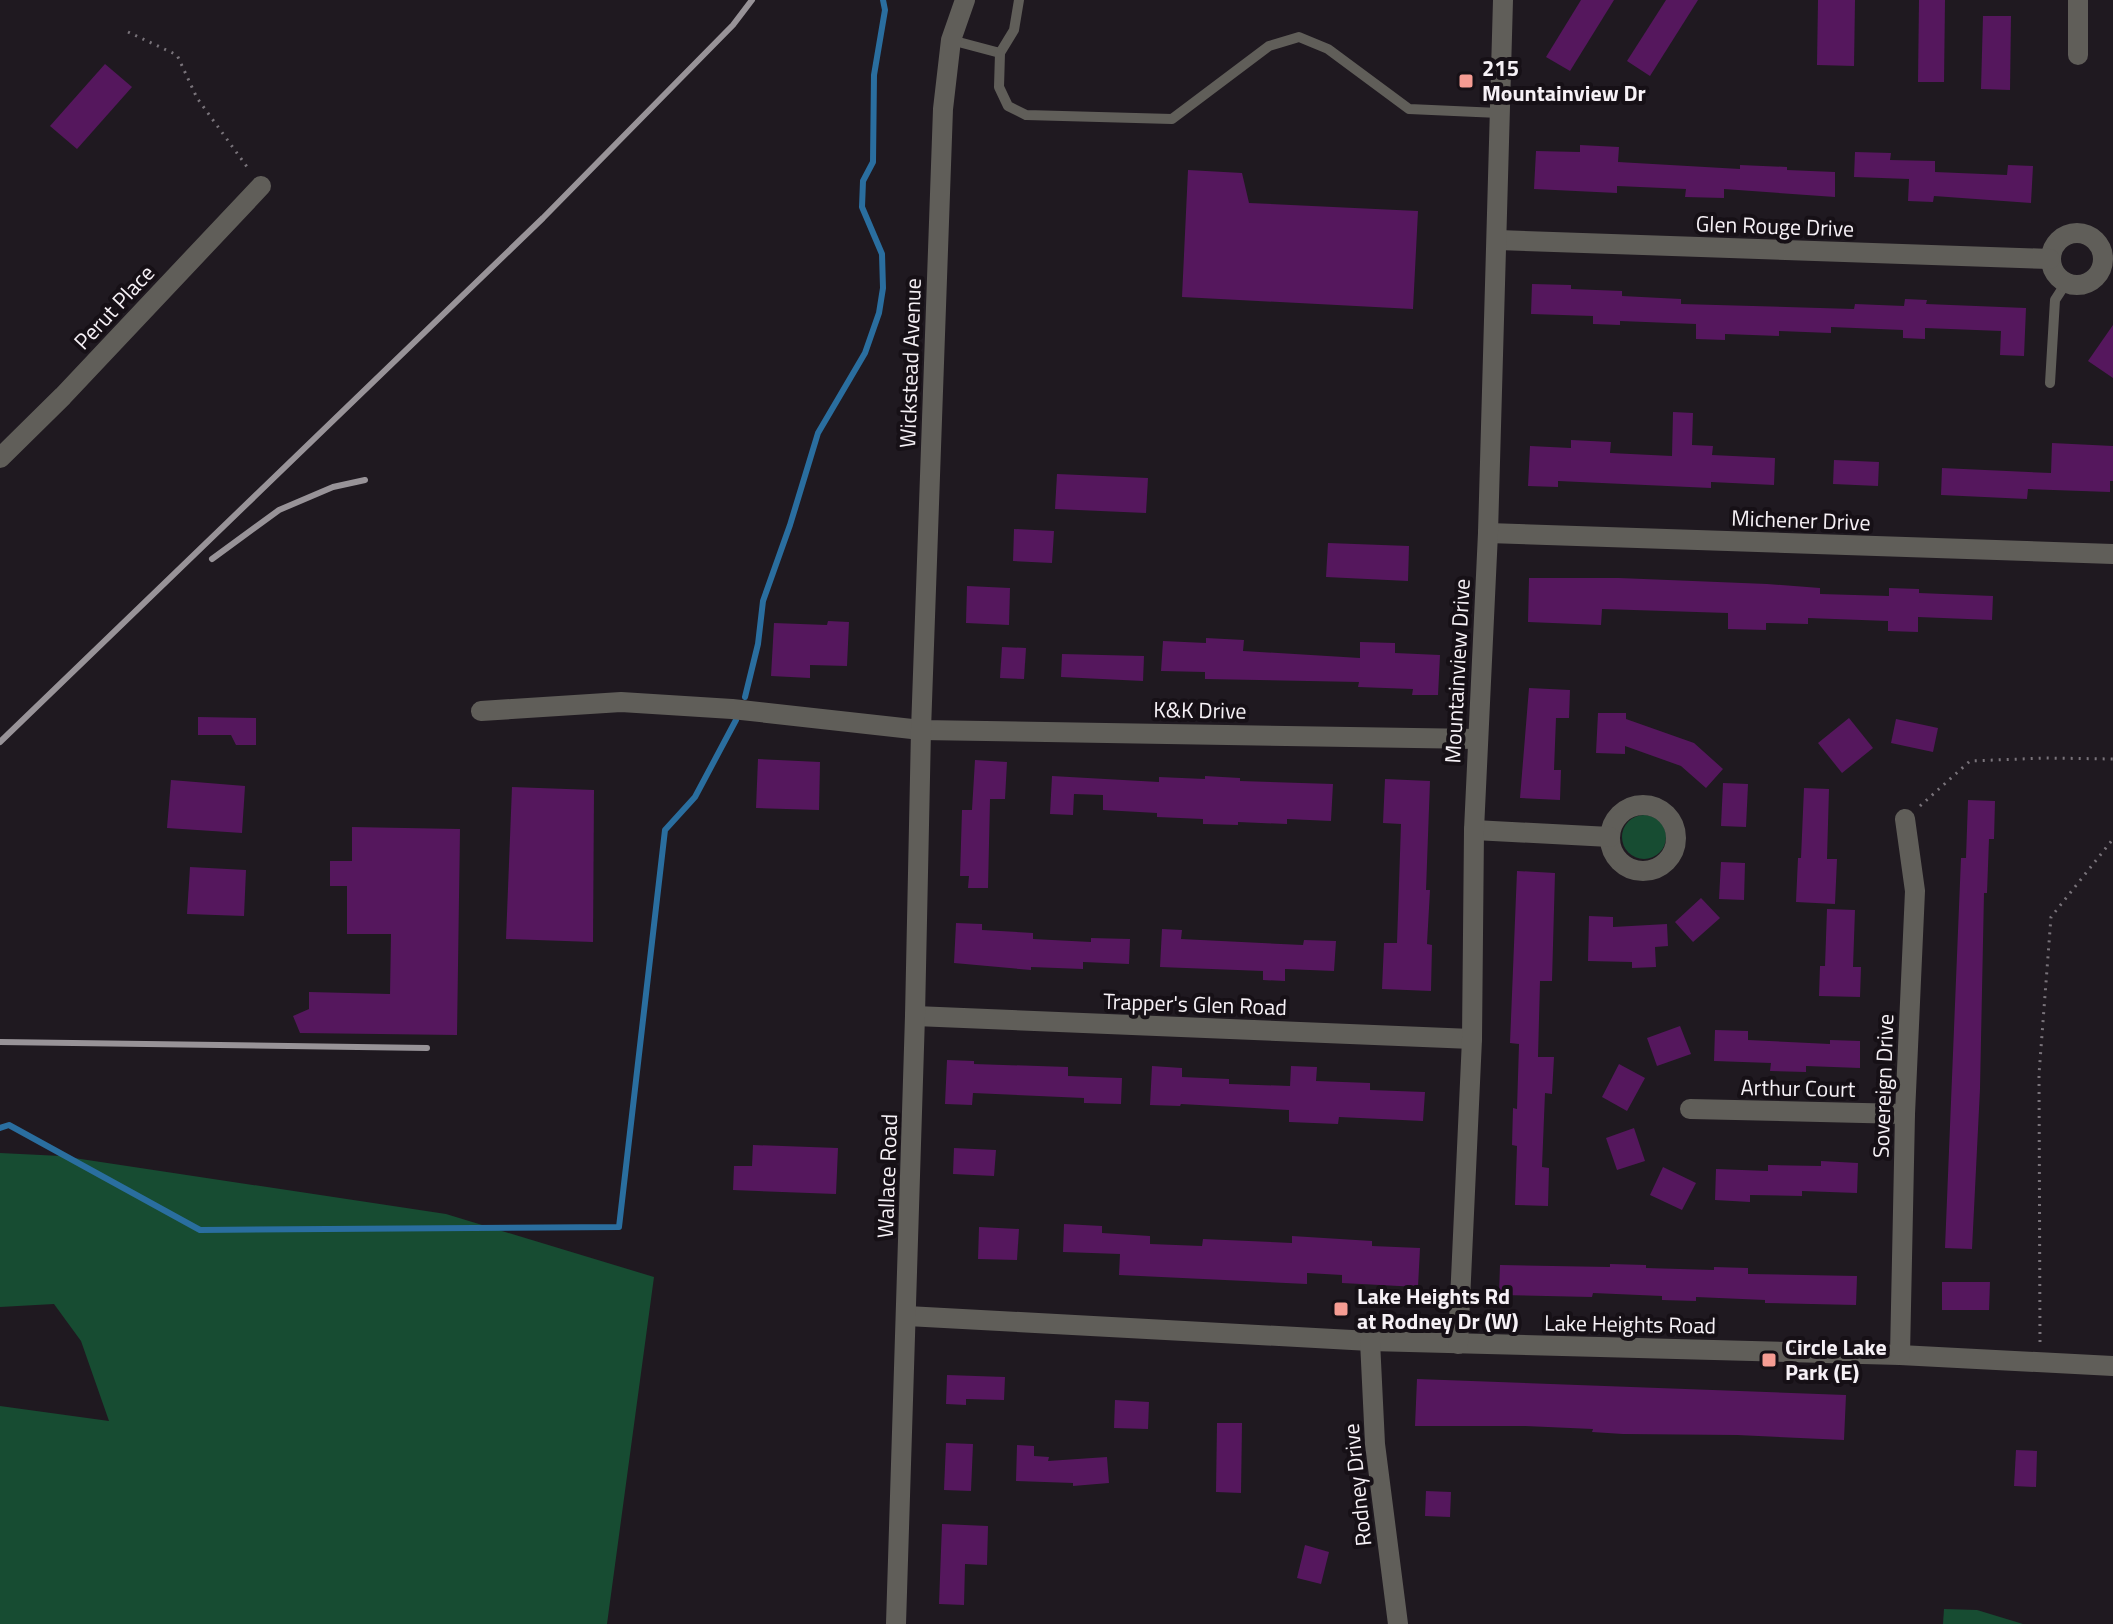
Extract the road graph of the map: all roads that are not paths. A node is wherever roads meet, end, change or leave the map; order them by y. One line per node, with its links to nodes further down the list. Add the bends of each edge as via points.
1 (965, 0): 5 (street, Wickstead Avenue)
2 (1019, 0): 6 (lane, via 1014,30)
3 (1503, 0): 8 (street, Mountainview Drive)
4 (2078, 0): 7 (street)
5 (951, 40): 6 (lane); 18 (street, Wickstead Avenue, via 943,109)
6 (1000, 53): 8 (lane, via 999,87 1008,106 1026,115 1172,119 1269,46 1299,37 1328,49 1409,109)
7 (2078, 55)
8 (1499, 113): 10 (street, Mountainview Drive)
9 (261, 186): 14 (street, Perut Place)
10 (1498, 240): 11 (street, Glen Rouge Drive); 15 (street, Mountainview Drive)
11 (2050, 259): 12 (street, via 2057,277); 12 (street, via 2056,241 2073,232 2100,246 2097,276 2088,283)
12 (2066, 283): 13 (lane, via 2055,300)
13 (2050, 383)
14 (0, 458)
15 (1488, 533): 16 (street, Michener Drive); 19 (street, Mountainview Drive)
16 (2113, 554)
17 (481, 711): 18 (street, K&K Drive, via 621,702)
18 (921, 730): 19 (street, K&K Drive); 23 (street, Wallace Road)
19 (1478, 739): 21 (street, Mountainview Drive)
20 (1905, 819): 26 (street, Sovereign Drive, via 1915,891)
21 (1474, 830): 22 (street); 24 (street, Mountainview Drive)
22 (1610, 837)
23 (915, 1016): 24 (street, Trapper's Glen Road); 27 (street, Wallace Road)
24 (1472, 1039): 29 (street, Mountainview Drive)
25 (1690, 1109): 26 (street, Arthur Court)
26 (1905, 1114): 30 (street, Sovereign Drive)
27 (907, 1316): 28 (street, Lake Heights Road); 32 (street, Wallace Road)
28 (1370, 1341): 29 (street, Lake Heights Road); 33 (street, Rodney Drive, via 1375,1444)
29 (1458, 1344): 30 (street, Lake Heights Road)
30 (1900, 1355): 31 (street, Lake Heights Road)
31 (2113, 1366)
32 (896, 1624)
33 (1398, 1624)

